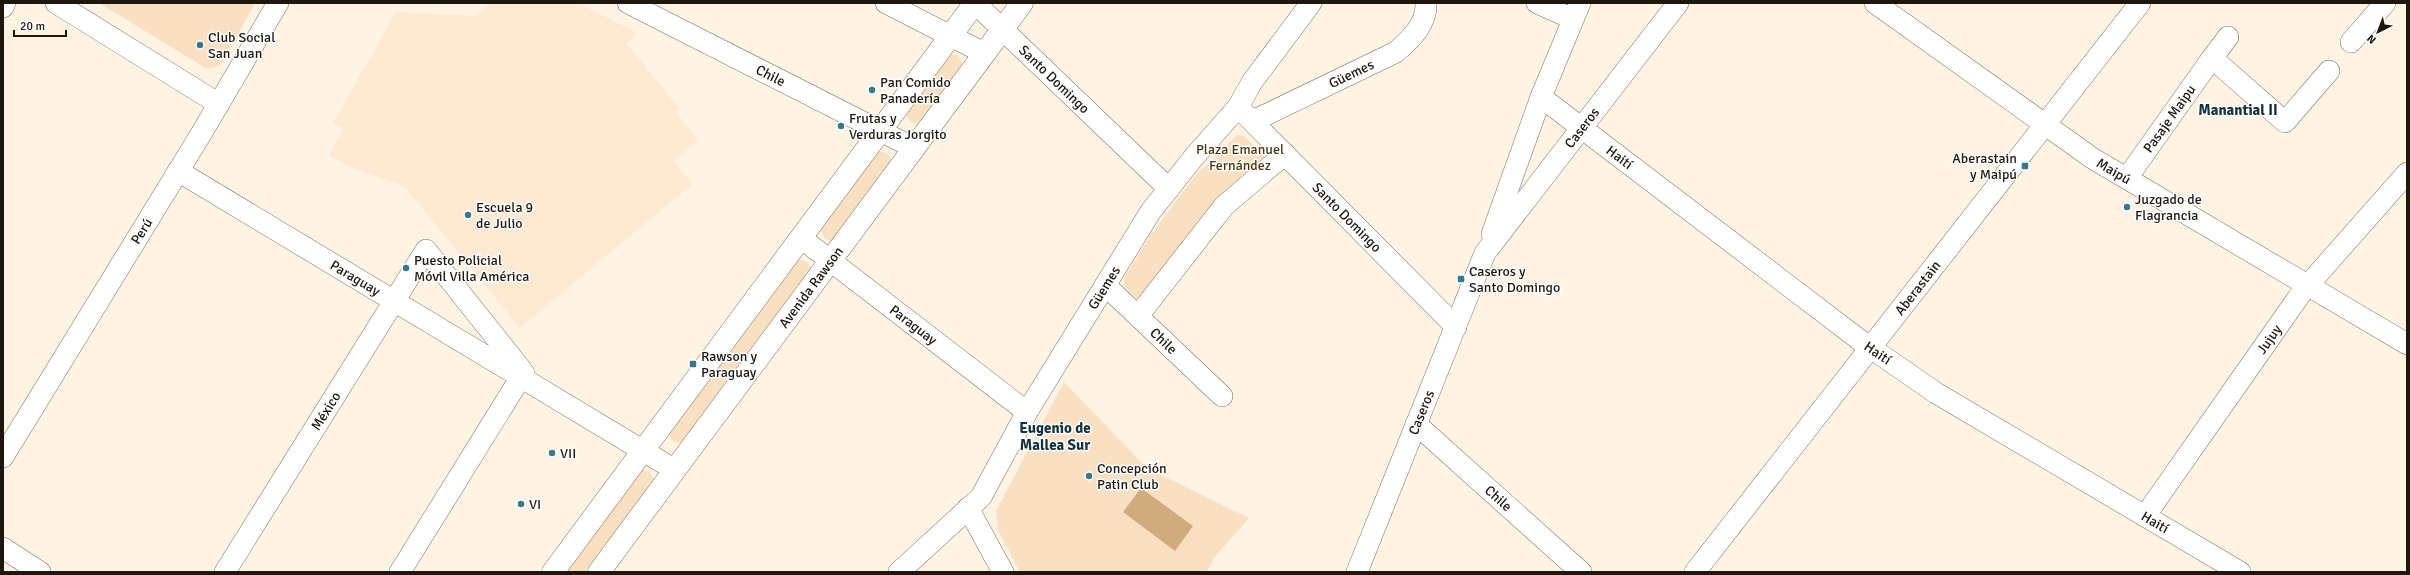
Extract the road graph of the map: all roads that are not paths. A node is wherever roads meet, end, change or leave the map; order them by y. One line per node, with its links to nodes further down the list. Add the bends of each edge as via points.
1 (5, 3): 15 (street)
2 (56, 3): 25 (street)
3 (278, 3): 25 (street, Perú)
4 (628, 3): 30 (street, Chile)
5 (886, 3): 18 (street)
6 (975, 3): 17 (street, Santo Domingo); 18 (main road)
7 (1022, 3): 17 (main road, Avenida Rawson)
8 (1311, 3): 26 (street, Güemes, via 1252,82)
9 (1427, 3): 27 (street, Güemes, via 1420,26 1411,39 1396,52)
10 (1537, 3): 16 (street)
11 (1678, 3): 29 (street, Caseros)
12 (1875, 3): 28 (street, Maipú)
13 (2140, 3): 28 (street, Aberastain)
14 (2385, 3): 20 (street)
15 (3, 7)
16 (1576, 11): 24 (street, Caseros)
17 (1002, 29): 21 (main road, Avenida Rawson); 36 (street, Santo Domingo)
18 (950, 36): 21 (street); 30 (main road)
19 (2228, 37): 22 (street, Pasaje Maipu)
20 (2351, 42)
21 (984, 53): 31 (main road, Avenida Rawson)
22 (2212, 58): 23 (street, via 2285,122); 35 (street, Pasaje Maipu)
23 (2330, 71)
24 (1541, 98): 29 (street, Haití); 39 (street, Caseros)
25 (219, 104): 33 (street, Perú)
26 (1238, 107): 27 (street, Santo Domingo); 36 (street, Güemes)
27 (1253, 122): 32 (street, Santo Domingo)
28 (2045, 124): 35 (street, Maipú, via 2092,158); 47 (street, Aberastain)
29 (1581, 128): 39 (street, Caseros); 47 (street, Haití)
30 (880, 131): 31 (street, Chile); 37 (main road)
31 (914, 148): 40 (main road, Avenida Rawson)
32 (1285, 154): 44 (street, via 1224,206); 45 (street, Santo Domingo)
33 (178, 171): 43 (street, Paraguay); 53 (street, Perú)
34 (2407, 173): 42 (street, Jujuy)
35 (2127, 178): 42 (street, Maipú)
36 (1169, 189): 41 (street, Güemes, via 1151,211)
37 (800, 238): 40 (street, Paraguay); 52 (main road)
38 (426, 250): 43 (street, México); 48 (street, Paraguay)
39 (1485, 253): 45 (street, Caseros)
40 (830, 261): 50 (street, Paraguay); 54 (main road, Avenida Rawson)
41 (1105, 285): 44 (street, Chile); 50 (street, Güemes)
42 (2308, 285): 46 (street, Maipú); 56 (street, Jujuy)
43 (394, 301): 48 (street, Paraguay); 59 (street, México)
44 (1138, 316): 49 (street, Chile)
45 (1456, 327): 51 (street, Caseros)
46 (2407, 344)
47 (1871, 347): 56 (street, Haití, via 1936,393); 67 (street, Aberastain)
48 (527, 381): 52 (street, Paraguay); 60 (street)
49 (1222, 396)
50 (1027, 412): 55 (street, Güemes, via 981,497)
51 (1416, 424): 65 (street, Caseros); 66 (street, Chile)
52 (643, 451): 54 (street, Paraguay); 61 (main road)
53 (3, 457)
54 (675, 470): 62 (main road, Avenida Rawson)
55 (968, 508): 63 (street, Güemes); 64 (street)
56 (2145, 516): 68 (street, Haití)
57 (3, 548): 58 (street)
58 (40, 572)
59 (225, 572)
60 (400, 572)
61 (553, 572)
62 (599, 572)
63 (899, 572)
64 (1003, 572)
65 (1356, 572)
66 (1582, 572)
67 (1695, 572)
68 (2240, 572)

